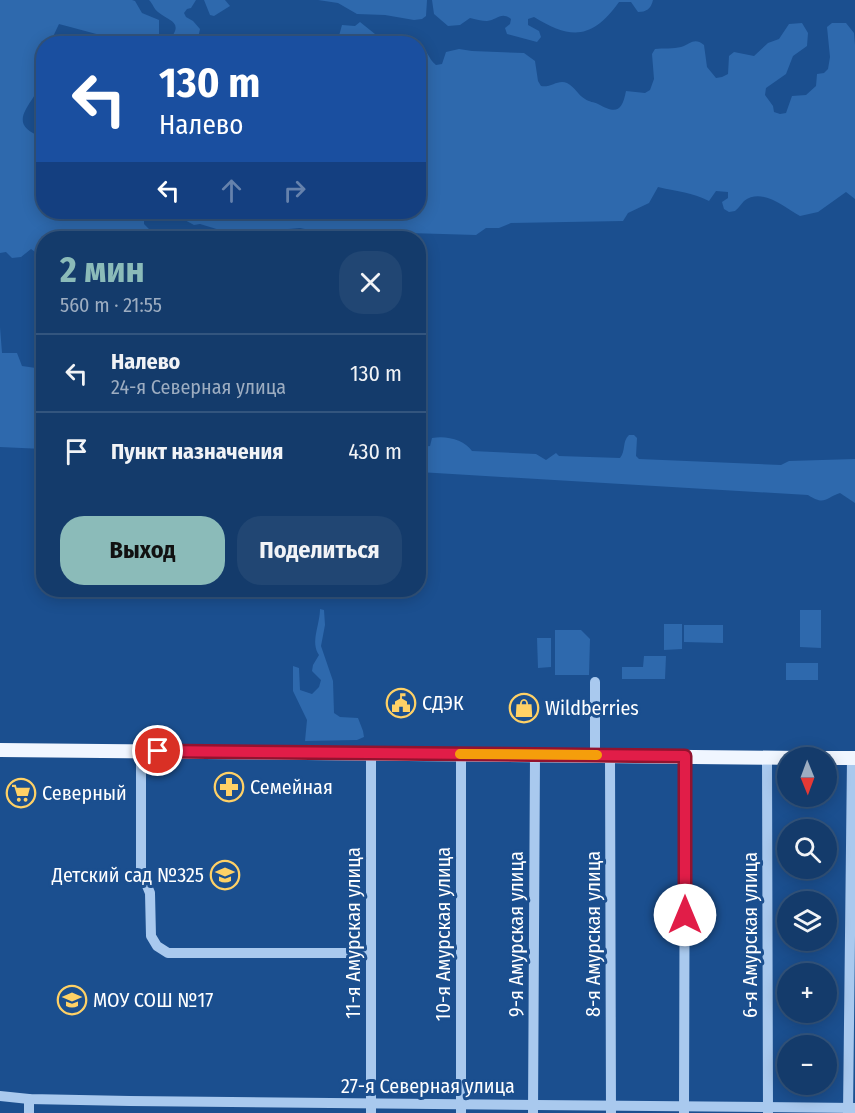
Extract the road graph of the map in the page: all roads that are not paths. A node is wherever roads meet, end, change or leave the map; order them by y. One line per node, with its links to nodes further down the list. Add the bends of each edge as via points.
1 (595, 682): 7 (street)
2 (0, 750): 3 (main road)
3 (141, 751): 4 (main road); 14 (street, via 141,871 150,893 151,936 162,950)
4 (371, 753): 5 (main road); 14 (street, 11-я Амурская улица)
5 (461, 754): 6 (main road); 21 (street, 10-я Амурская улица)
6 (535, 755): 7 (main road); 22 (street, 9-я Амурская улица)
7 (594, 755): 8 (main road)
8 (610, 756): 9 (main road); 23 (street, 8-я Амурская улица)
9 (685, 756): 10 (main road); 24 (street)
10 (767, 757): 11 (main road); 26 (street, 6-я Амурская улица)
11 (777, 757)
12 (837, 758): 13 (main road)
13 (853, 758): 25 (street)
14 (371, 953): 20 (street, 11-я Амурская улица)
15 (0, 1096): 16 (street, 27-я Северная улица)
16 (29, 1099): 17 (street, 27-я Северная улица); 27 (street)
17 (161, 1101): 18 (street, 27-я Северная улица); 28 (street)
18 (232, 1108): 19 (street, 27-я Северная улица)
19 (298, 1108): 20 (street, 27-я Северная улица)
20 (371, 1108): 21 (street, 27-я Северная улица)
21 (461, 1109): 22 (street, 27-я Северная улица)
22 (533, 1109): 23 (street, 27-я Северная улица)
23 (611, 1109): 24 (street, 27-я Северная улица)
24 (684, 1109): 26 (street, 27-я Северная улица)
25 (851, 1109): 26 (street, 27-я Северная улица)
26 (768, 1110)
27 (29, 1113)
28 (161, 1113)

